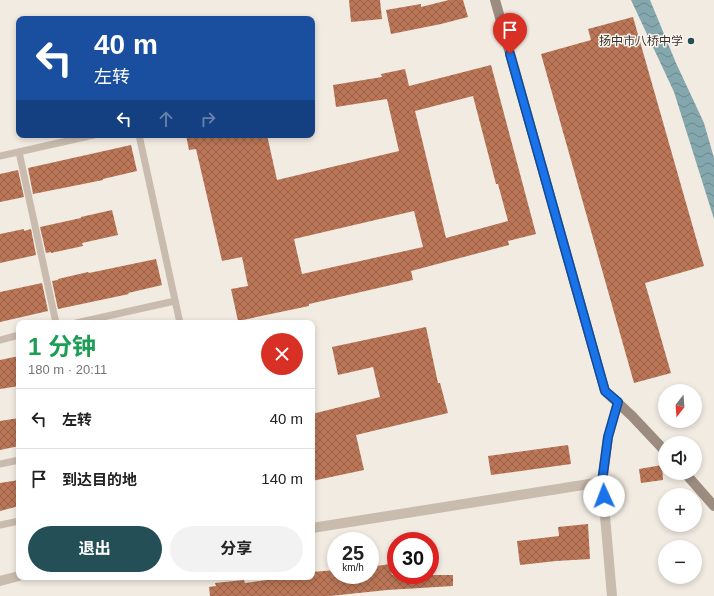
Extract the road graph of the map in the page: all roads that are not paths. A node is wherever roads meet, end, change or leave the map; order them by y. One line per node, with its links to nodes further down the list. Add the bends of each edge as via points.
1 (495, 0): 12 (street, via 605,391)
2 (81, 138): 4 (lane)
3 (140, 138): 6 (lane)
4 (19, 152): 5 (lane); 7 (lane)
5 (0, 156)
6 (175, 301): 8 (lane); 9 (lane)
7 (55, 320)
8 (90, 320)
9 (179, 320)
10 (16, 337): 11 (lane)
11 (0, 340)
12 (618, 402): 13 (street); 17 (street, via 608,437)
13 (658, 444)
14 (16, 461): 15 (lane)
15 (0, 464)
16 (691, 480): 18 (street)
17 (602, 482): 21 (street); 24 (street)
18 (714, 506)
19 (16, 522): 20 (lane)
20 (0, 526)
21 (315, 528)
22 (16, 577): 23 (street)
23 (0, 581)
24 (612, 596)

